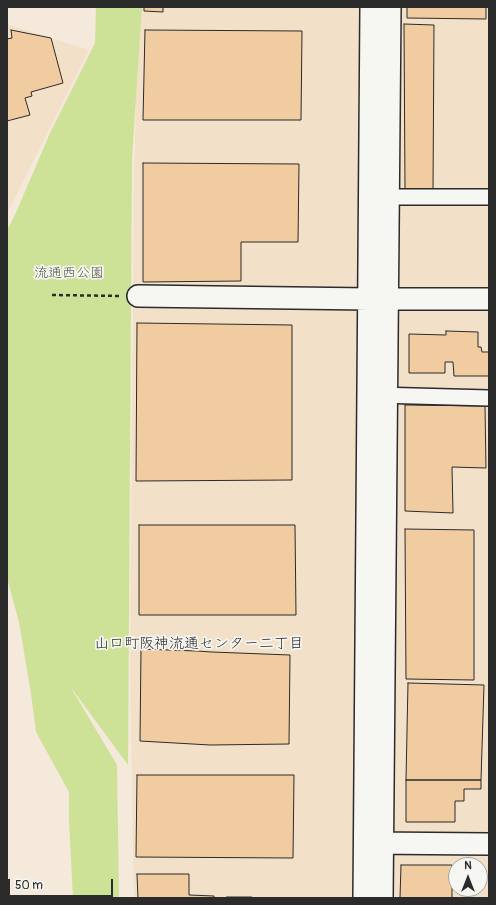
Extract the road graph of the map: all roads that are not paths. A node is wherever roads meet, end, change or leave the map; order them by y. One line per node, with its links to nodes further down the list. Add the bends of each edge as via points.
1 (371, 7): 3 (street)
2 (390, 7): 3 (street)
3 (379, 197): 4 (street); 6 (street)
4 (489, 198)
5 (133, 296): 6 (street)
6 (378, 299): 7 (street); 8 (street)
7 (489, 299)
8 (378, 395): 9 (street); 10 (street)
9 (489, 398)
10 (374, 843): 11 (street); 12 (street); 13 (street)
11 (489, 844)
12 (364, 898)
13 (382, 898)

